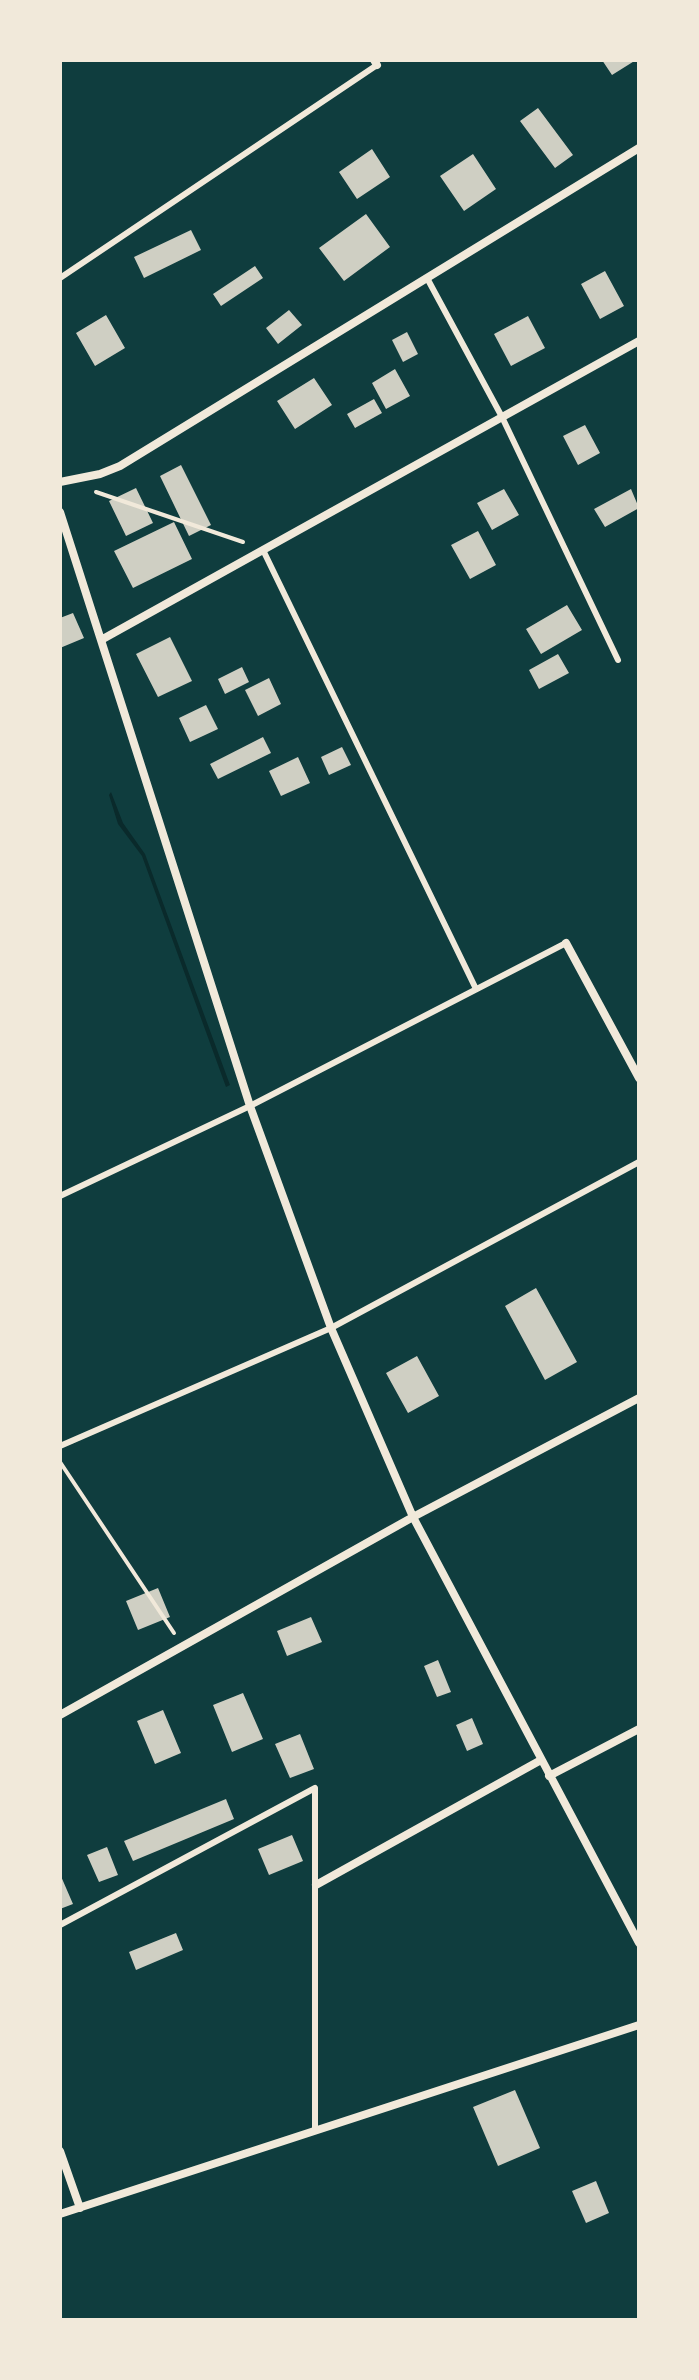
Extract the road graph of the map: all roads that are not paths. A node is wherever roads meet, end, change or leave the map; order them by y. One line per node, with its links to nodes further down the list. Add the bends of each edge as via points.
1 (376, 63): 3 (lane)
2 (639, 148): 4 (street)
3 (60, 278)
4 (427, 278): 6 (lane); 7 (street, via 120,466)
5 (639, 341): 6 (street)
6 (502, 417): 9 (street); 11 (lane)
7 (60, 482)
8 (60, 512): 10 (street)
9 (263, 550): 10 (street); 13 (lane)
10 (101, 640): 15 (street)
11 (618, 660)
12 (566, 943): 13 (lane); 14 (street)
13 (476, 989): 15 (lane)
14 (639, 1078)
15 (250, 1106): 17 (lane); 18 (street)
16 (639, 1162): 18 (lane)
17 (60, 1196)
18 (331, 1328): 20 (lane); 21 (street)
19 (639, 1398): 21 (street)
20 (60, 1446)
21 (413, 1517): 22 (street); 24 (street)
22 (60, 1715)
23 (639, 1729): 25 (street)
24 (541, 1760): 25 (street); 26 (street)
25 (549, 1776): 28 (street)
26 (316, 1885): 27 (lane, via 315,1788); 30 (lane)
27 (60, 1925)
28 (639, 1943)
29 (639, 2025): 30 (street)
30 (315, 2131): 32 (street)
31 (60, 2151): 32 (street)
32 (80, 2208): 33 (street)
33 (60, 2214)

